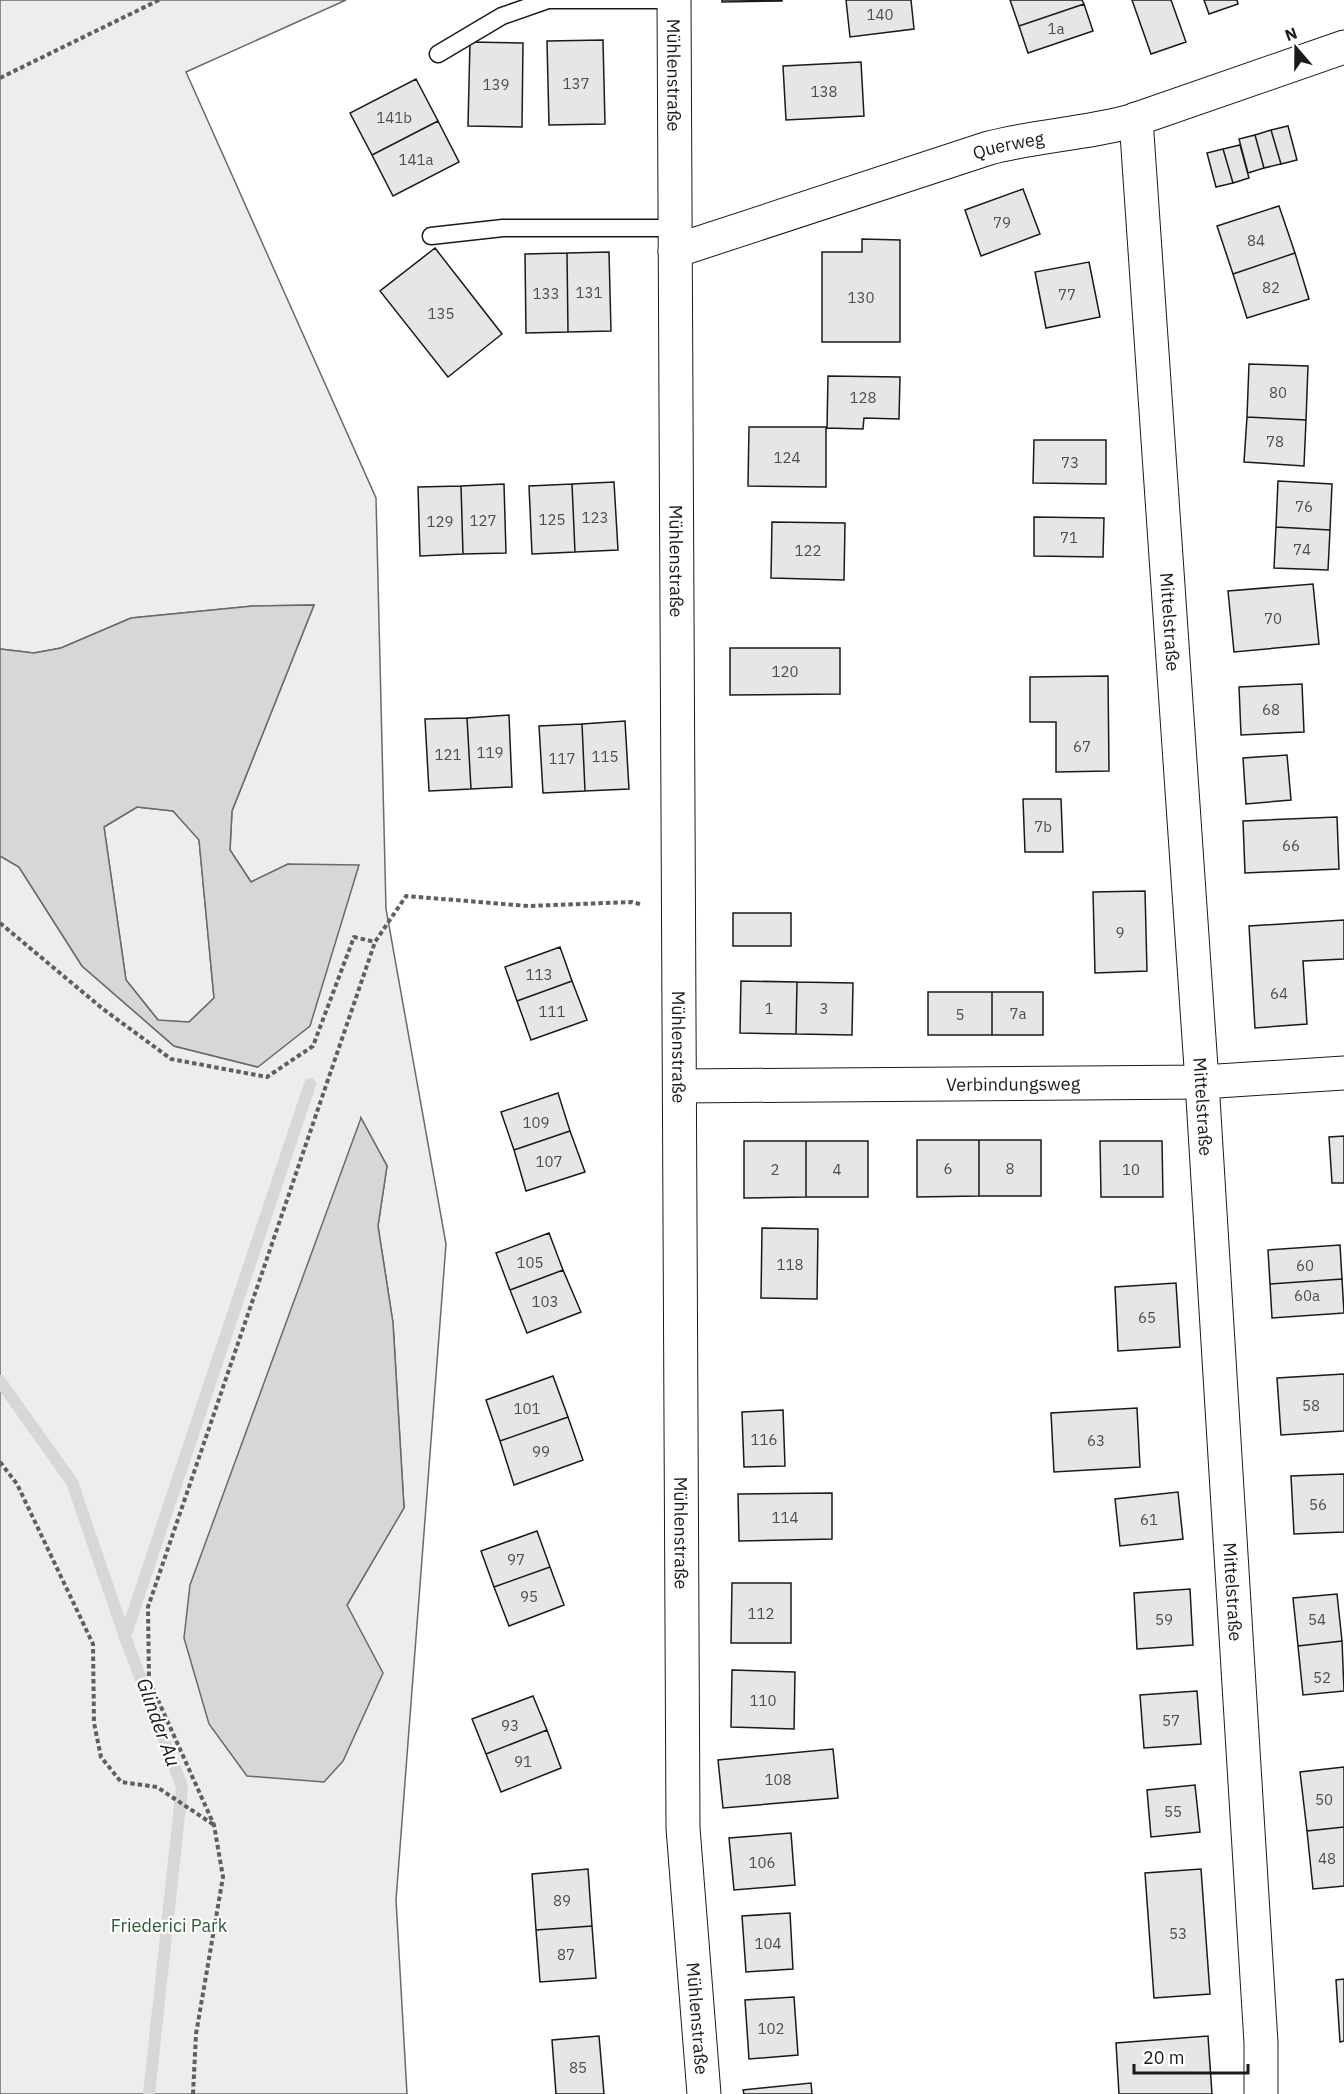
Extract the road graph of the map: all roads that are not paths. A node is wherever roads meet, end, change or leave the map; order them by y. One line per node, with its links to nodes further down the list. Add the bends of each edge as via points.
1 (674, 0): 3 (lane, via 548,0 501,16); 6 (street, Mühlenstraße)
2 (1344, 47): 4 (street, Querweg)
3 (438, 54)
4 (1136, 119): 6 (street, Querweg, via 1101,129 997,146); 8 (street, Mittelstraße)
5 (431, 236): 6 (lane, via 503,228)
6 (675, 240): 9 (street, Mühlenstraße)
7 (1344, 1073): 8 (street, Verbindungsweg)
8 (1202, 1082): 9 (street, Verbindungsweg); 11 (street, Mittelstraße)
9 (681, 1086): 10 (street, Mühlenstraße, via 683,1828)
10 (704, 2094)
11 (1261, 2094)

